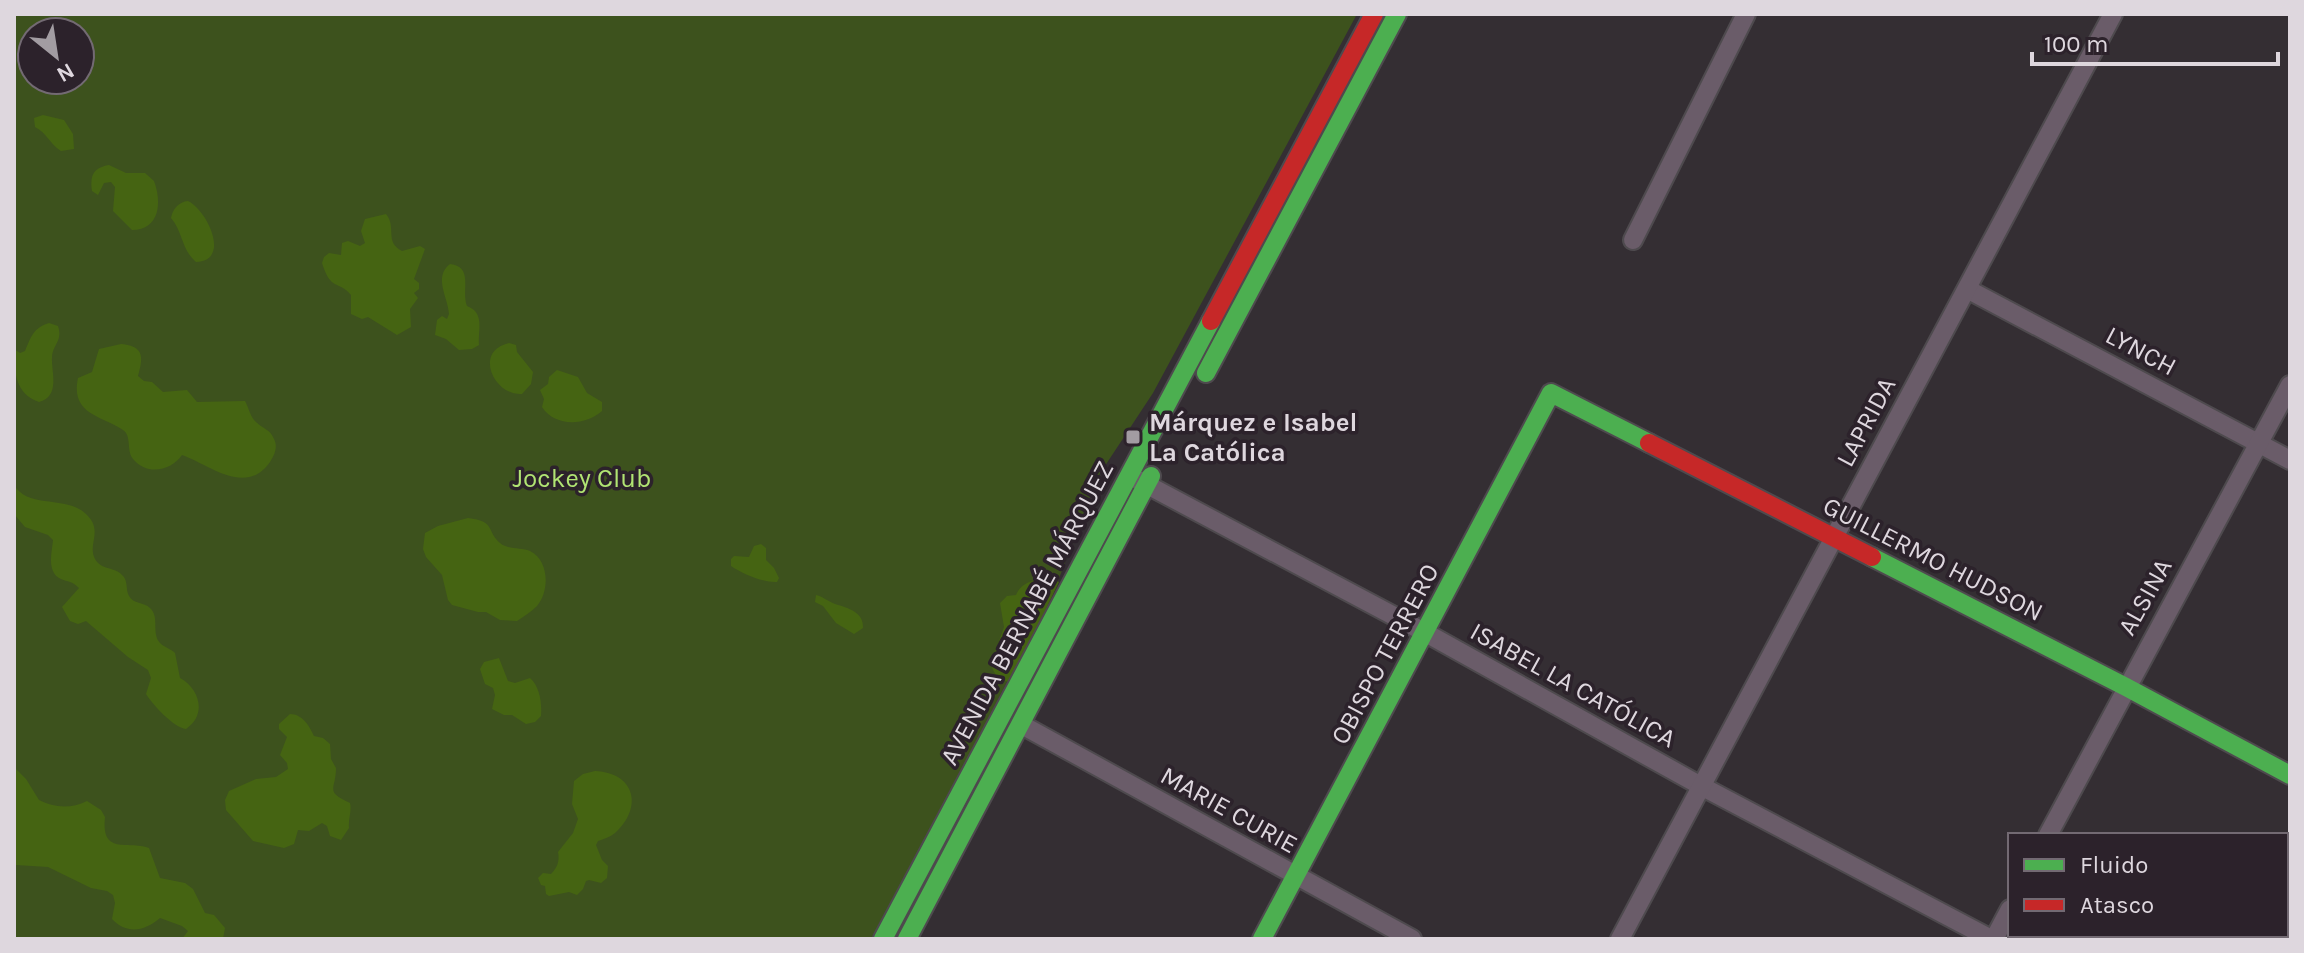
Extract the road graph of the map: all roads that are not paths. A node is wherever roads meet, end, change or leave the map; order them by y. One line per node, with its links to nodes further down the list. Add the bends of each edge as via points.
1 (1374, 14): 13 (main road, AVENIDA BERNABÉ MÁRQUEZ)
2 (1397, 14): 8 (main road)
3 (1746, 14): 5 (street)
4 (2113, 14): 6 (street, LAPRIDA)
5 (1633, 240)
6 (1967, 289): 10 (street, LYNCH); 15 (street, LAPRIDA)
7 (2290, 385): 10 (street, ALSINA)
8 (1197, 390)
9 (1551, 393): 15 (main road, GUILLERMO HUDSON); 16 (main road, OBISPO TERRERO)
10 (2259, 443): 12 (street, LYNCH); 17 (street, ALSINA)
11 (1160, 460): 14 (main road, AVENIDA BERNABÉ MÁRQUEZ)
12 (2290, 460)
13 (1129, 476): 14 (street, ISABEL LA CATÓLICA); 24 (main road, AVENIDA BERNABÉ MÁRQUEZ)
14 (1147, 485): 16 (street, ISABEL LA CATÓLICA); 18 (main road, AVENIDA BERNABÉ MÁRQUEZ)
15 (1834, 537): 17 (main road, GUILLERMO HUDSON); 20 (street, LAPRIDA)
16 (1426, 633): 20 (street, ISABEL LA CATÓLICA); 22 (main road, OBISPO TERRERO)
17 (2126, 687): 19 (main road, GUILLERMO HUDSON); 21 (street, ALSINA)
18 (1022, 725): 22 (street, MARIE CURIE); 25 (main road, AVENIDA BERNABÉ MÁRQUEZ)
19 (2290, 775)
20 (1701, 786): 28 (street, LAPRIDA); 29 (street, ISABEL LA CATÓLICA)
21 (2049, 833)
22 (1296, 876): 26 (main road, OBISPO TERRERO); 27 (street, MARIE CURIE)
23 (2008, 913): 29 (street)
24 (883, 939)
25 (907, 939)
26 (1262, 939)
27 (1412, 939)
28 (1620, 939)
29 (1993, 939)

